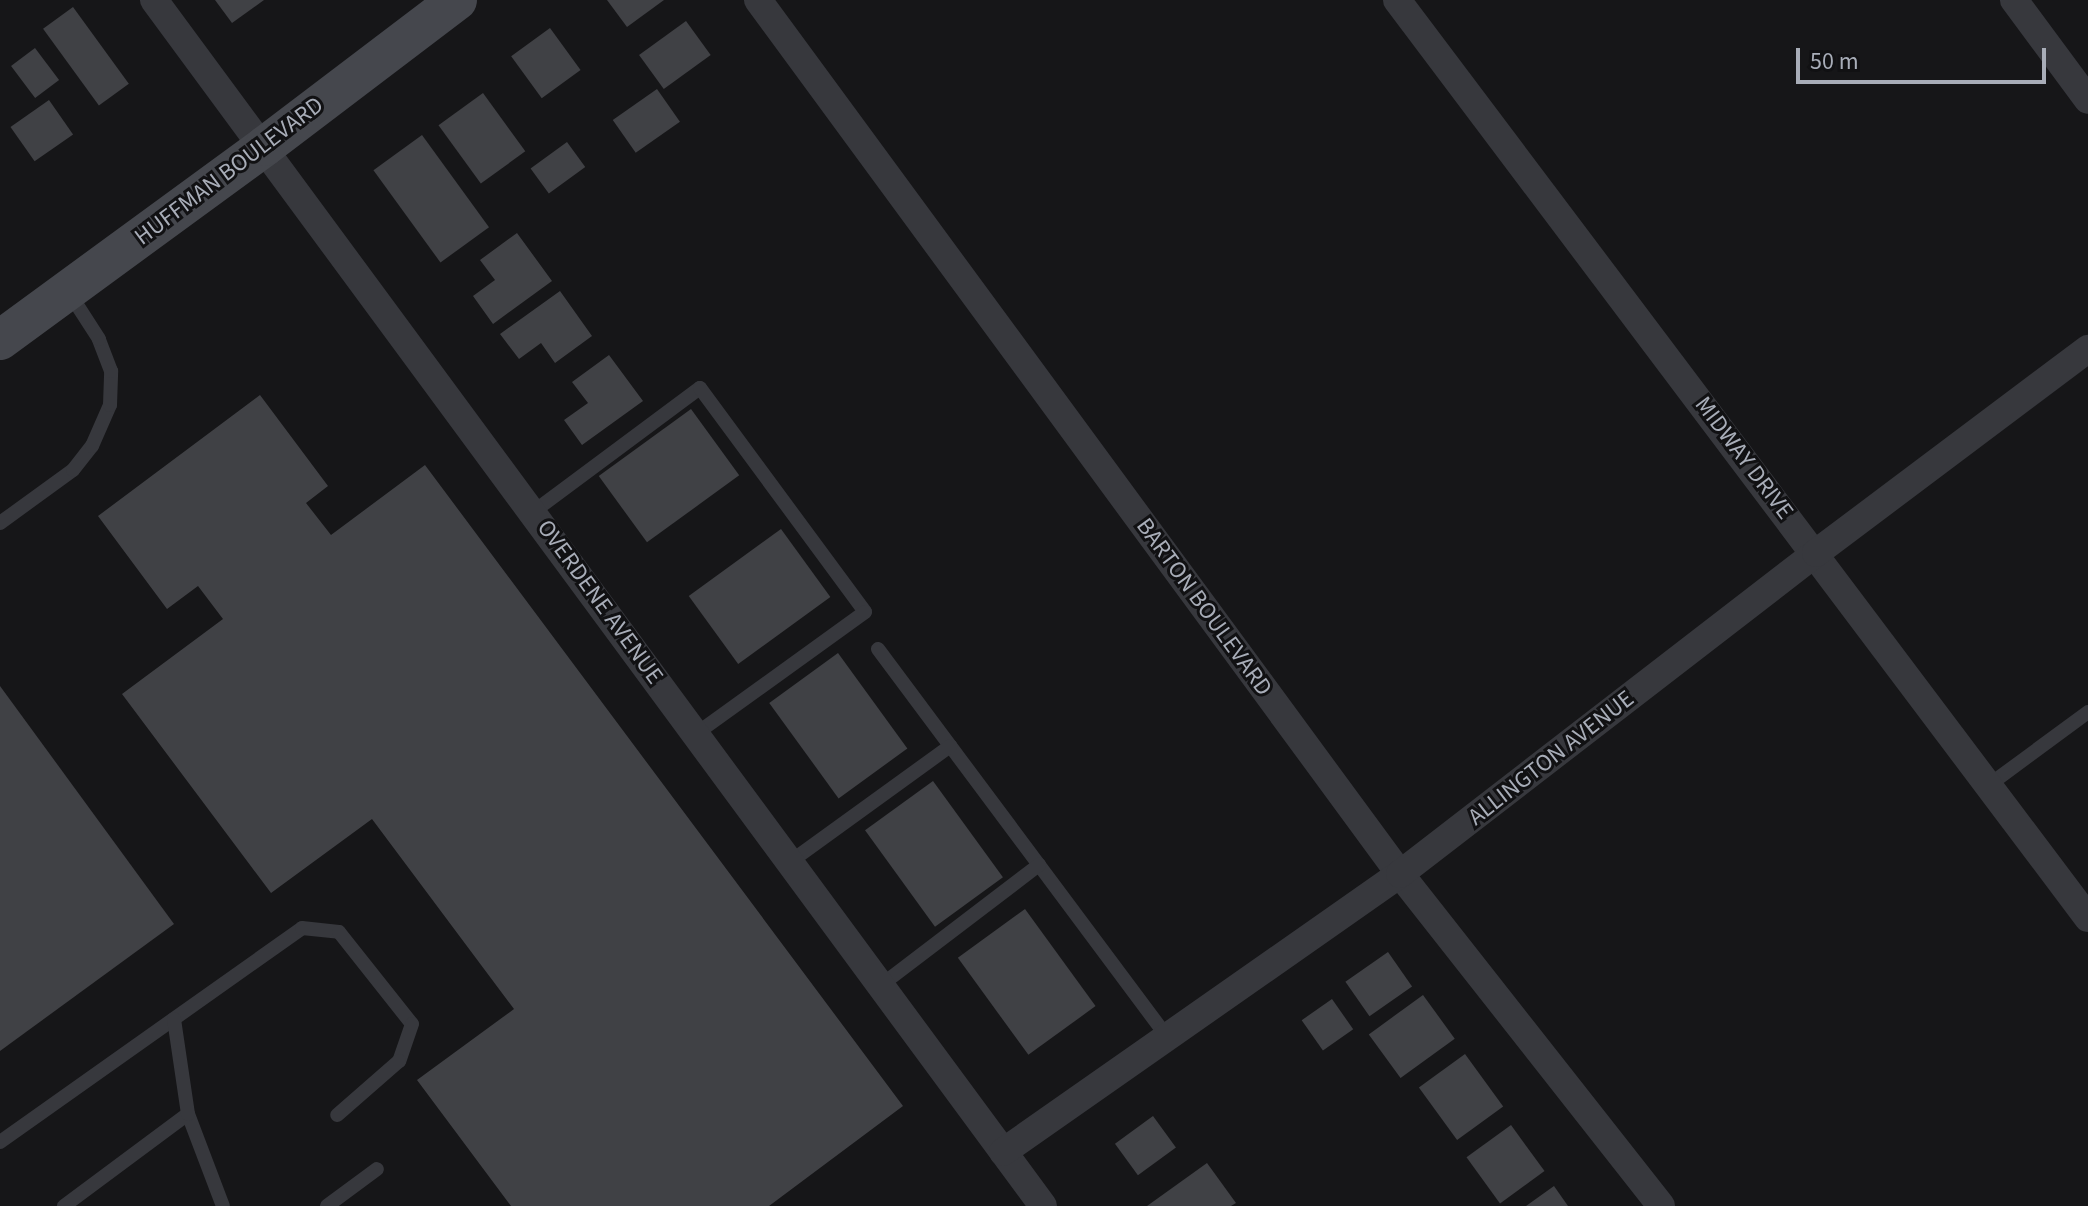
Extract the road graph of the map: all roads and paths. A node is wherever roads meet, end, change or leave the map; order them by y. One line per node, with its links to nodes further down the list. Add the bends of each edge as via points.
1 (154, 0): 7 (street, OVERDENE AVENUE)
2 (457, 0): 7 (street, HUFFMAN BOULEVARD)
3 (758, 0): 21 (street, BARTON BOULEVARD)
4 (1397, 0): 13 (street, MIDWAY DRIVE)
5 (2014, 0): 6 (street)
6 (2088, 100)
7 (265, 146): 8 (street, HUFFMAN BOULEVARD); 11 (street, OVERDENE AVENUE)
8 (67, 291): 9 (street, HUFFMAN BOULEVARD); 12 (lane, via 99,339 111,371 110,405 92,446 73,470)
9 (0, 340)
10 (2088, 349): 13 (street, ALLINGTON AVENUE)
11 (533, 512): 16 (street, OVERDENE AVENUE); 16 (lane, via 700,388 865,612)
12 (0, 523)
13 (1816, 553): 18 (street, MIDWAY DRIVE); 21 (street, ALLINGTON AVENUE)
14 (878, 649): 17 (lane)
15 (2088, 712): 18 (lane)
16 (696, 734): 19 (street, OVERDENE AVENUE)
17 (950, 746): 19 (lane); 20 (lane)
18 (1989, 785): 22 (street, MIDWAY DRIVE)
19 (790, 862): 23 (street, OVERDENE AVENUE)
20 (1039, 865): 23 (lane); 25 (lane)
21 (1400, 874): 25 (street, ALLINGTON AVENUE); 35 (street, BARTON BOULEVARD)
22 (2088, 918)
23 (880, 986): 29 (street, OVERDENE AVENUE)
24 (174, 1019): 26 (lane); 27 (lane, via 302,928 339,932 412,1024 399,1061); 28 (lane)
25 (1167, 1037): 29 (street, ALLINGTON AVENUE)
26 (188, 1114): 31 (lane); 32 (lane)
27 (337, 1115)
28 (0, 1142)
29 (1003, 1152): 34 (street, OVERDENE AVENUE)
30 (377, 1169): 33 (lane)
31 (64, 1206)
32 (223, 1206)
33 (327, 1206)
34 (1043, 1206)
35 (1661, 1206)

